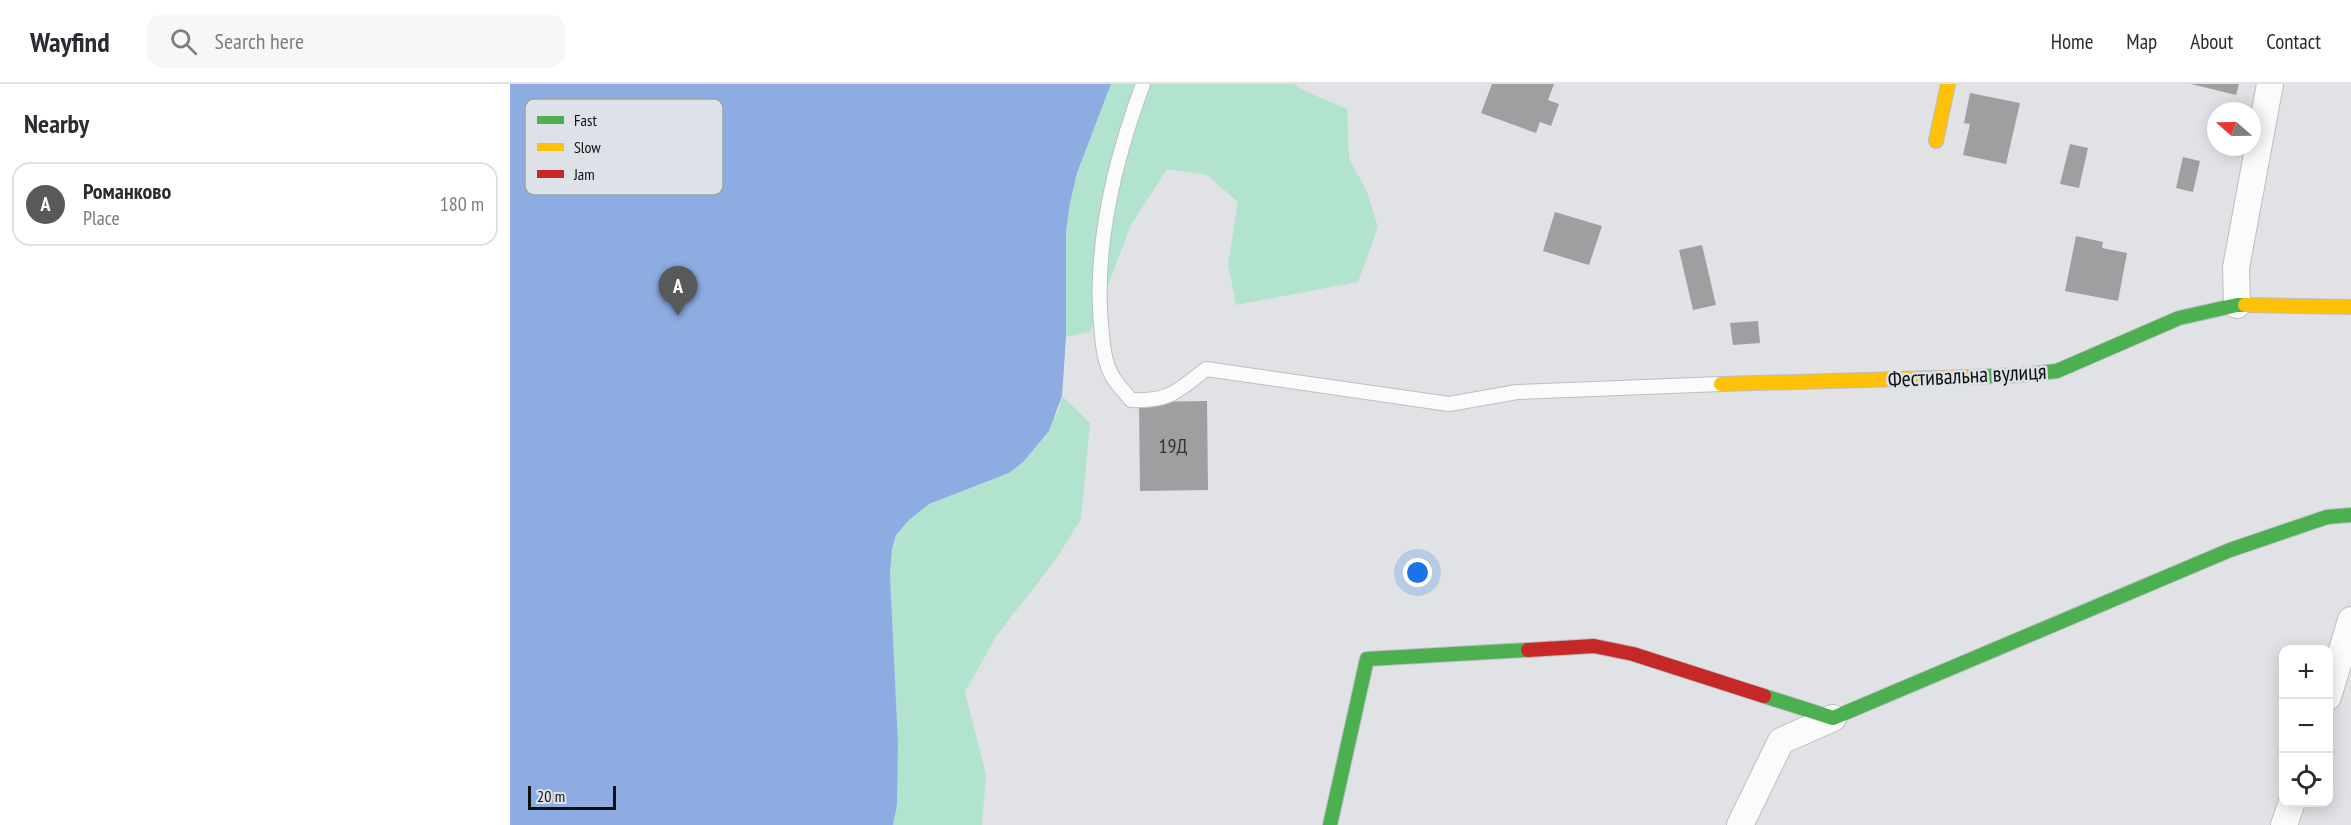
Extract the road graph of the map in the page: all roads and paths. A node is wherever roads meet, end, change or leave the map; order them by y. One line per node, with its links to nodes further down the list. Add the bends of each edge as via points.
1 (1143, 84): 7 (lane, via 1129,122 1107,212 1098,301 1103,348 1113,378 1131,400 1154,401 1176,393 1206,369 1449,404 1517,392)
2 (1948, 84): 4 (street)
3 (2270, 84): 5 (street, via 2236,268)
4 (1936, 141)
5 (2237, 305): 6 (street, Фестивальна вулиця); 7 (street, Фестивальна вулиця, via 2179,318 2057,371)
6 (2351, 307)
7 (1721, 384)
8 (2351, 515): 11 (street, via 2327,517 2230,550)
9 (2351, 620): 10 (street)
10 (2333, 680)
11 (1833, 718): 13 (street, via 1633,654 1594,646 1367,659); 14 (street, via 1781,741)
12 (2290, 807): 15 (street)
13 (1330, 825)
14 (1740, 825)
15 (2284, 825)

